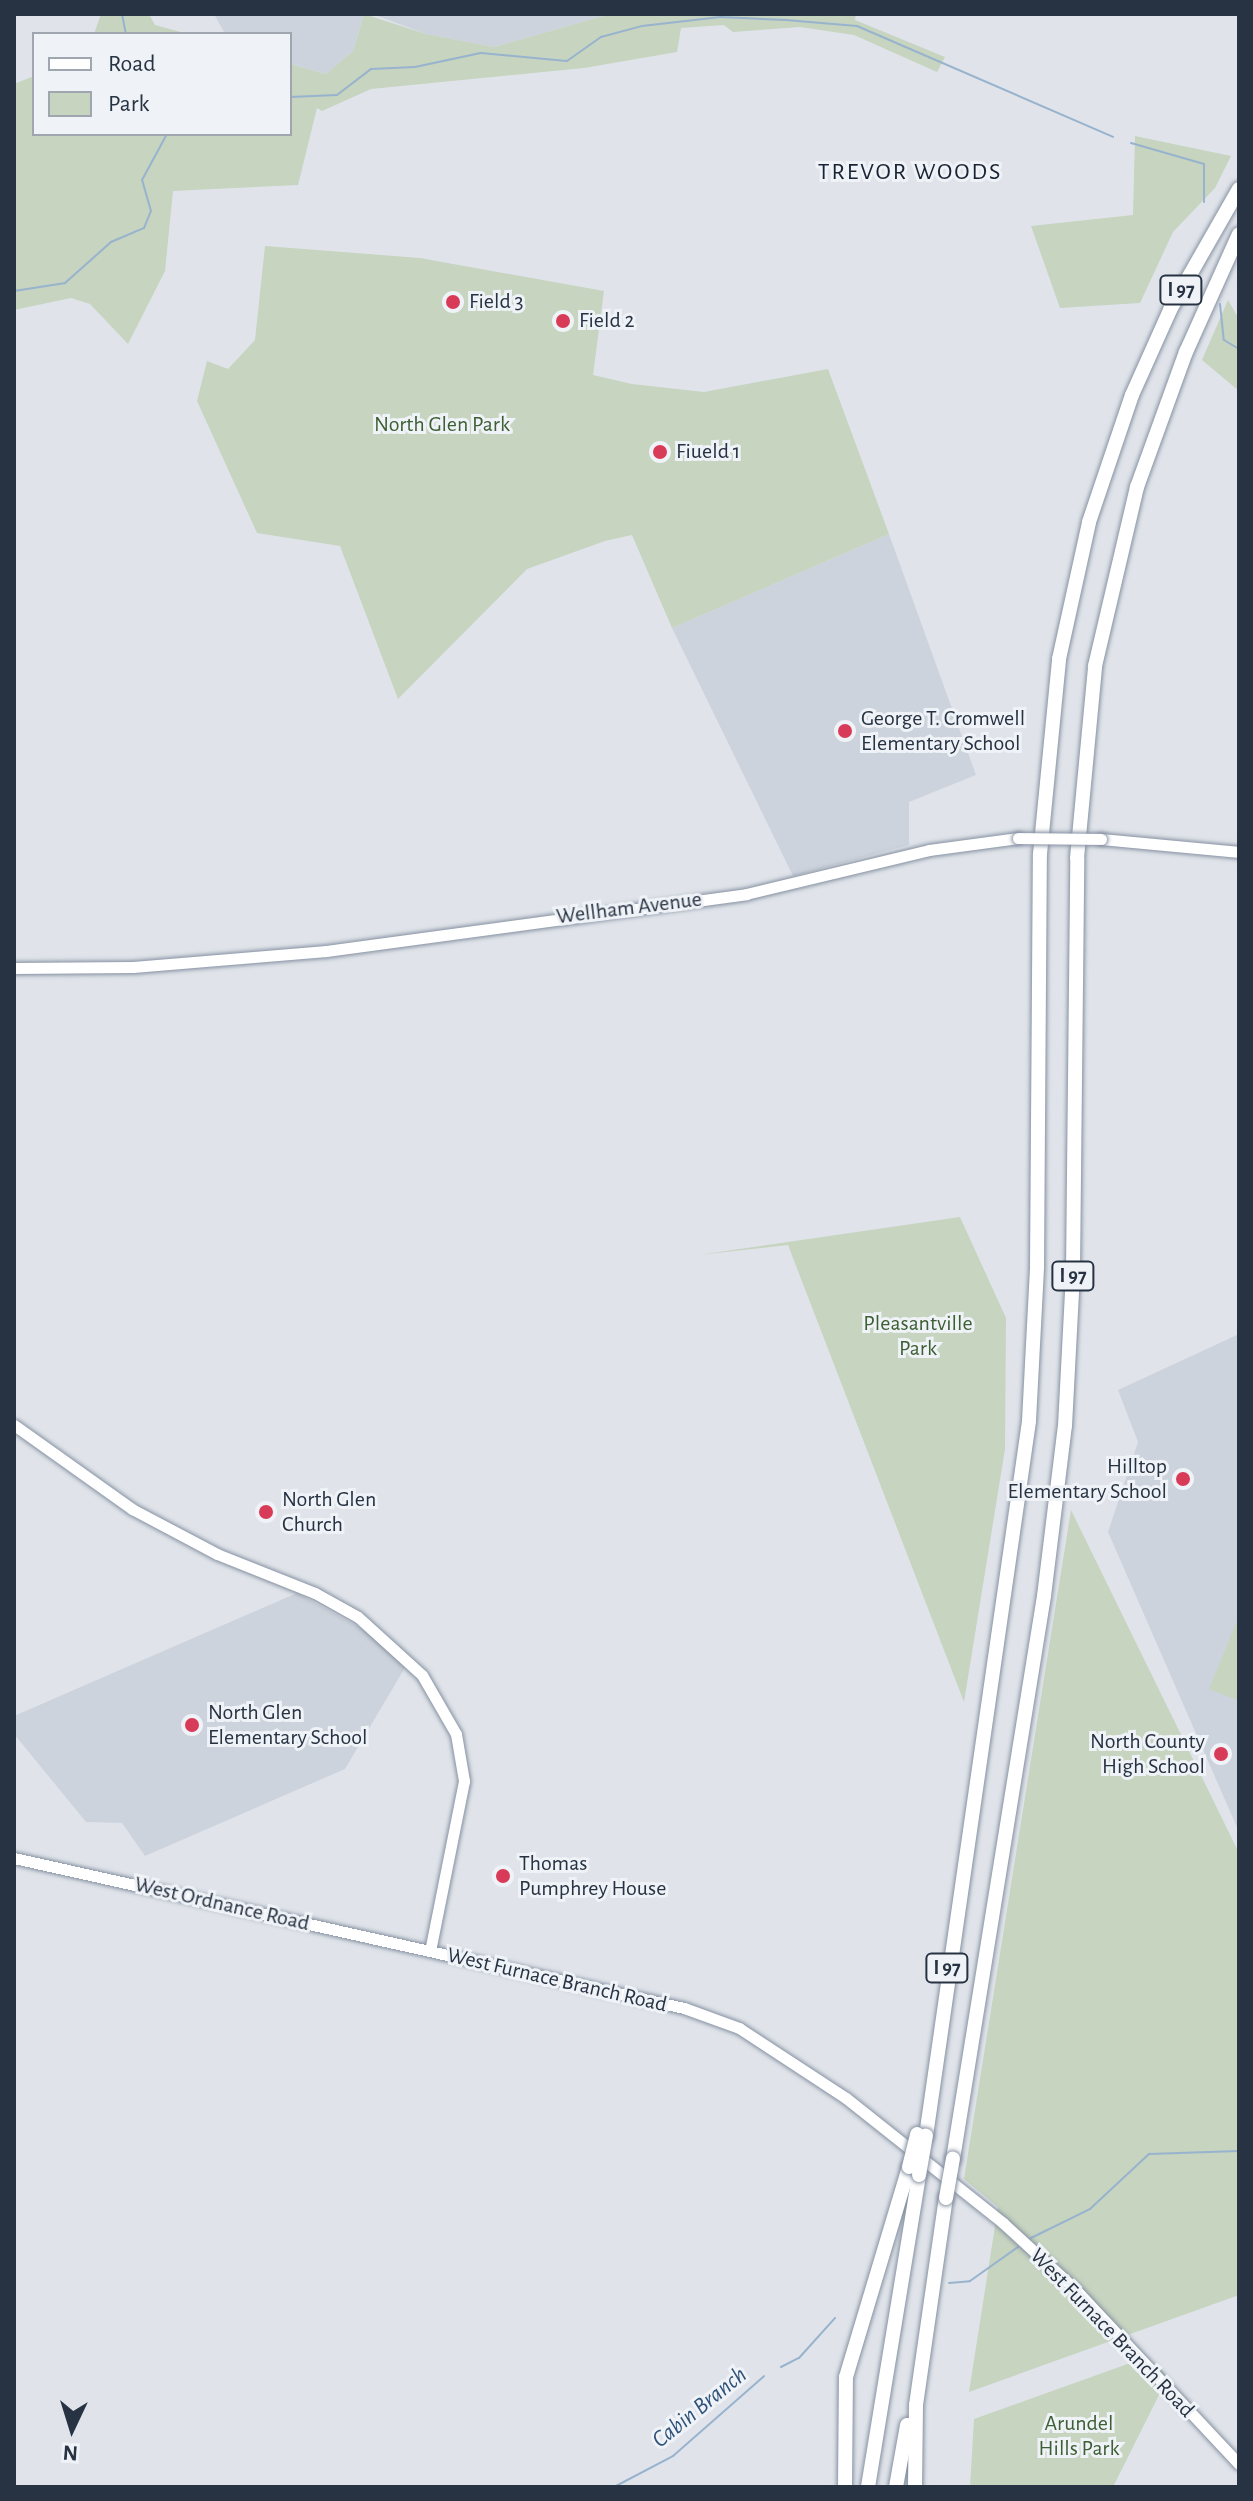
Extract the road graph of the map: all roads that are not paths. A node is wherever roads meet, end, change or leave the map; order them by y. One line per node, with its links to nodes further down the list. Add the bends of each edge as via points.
1 (1239, 189): 8 (highway, I 97, bridge, via 1165,319 1132,395 1089,522 1059,659 1040,854 1037,1267 1030,1409 966,1864)
2 (1237, 237): 9 (highway, I 97, bridge, via 1186,352 1137,487 1113,576 1089,706 1077,858 1073,1271 1062,1454)
3 (1239, 852): 4 (street, Wellham Avenue, bridge, via 1101,839 1018,838 929,850 746,894 326,951 133,967)
4 (14, 968)
5 (14, 1425): 7 (street, West Furnace Branch Road, via 132,1509 358,1617 391,1641 422,1675 456,1734 464,1781)
6 (14, 1858): 7 (street, West Ordnance Road)
7 (430, 1951): 10 (street, West Furnace Branch Road, via 684,2008 758,2039 897,2136 1003,2223 1076,2290)
8 (914, 2171): 11 (highway, via 846,2377); 12 (highway)
9 (932, 2295): 13 (highway); 14 (highway, via 914,2430)
10 (1239, 2464)
11 (845, 2487)
12 (868, 2487)
13 (896, 2487)
14 (915, 2487)

